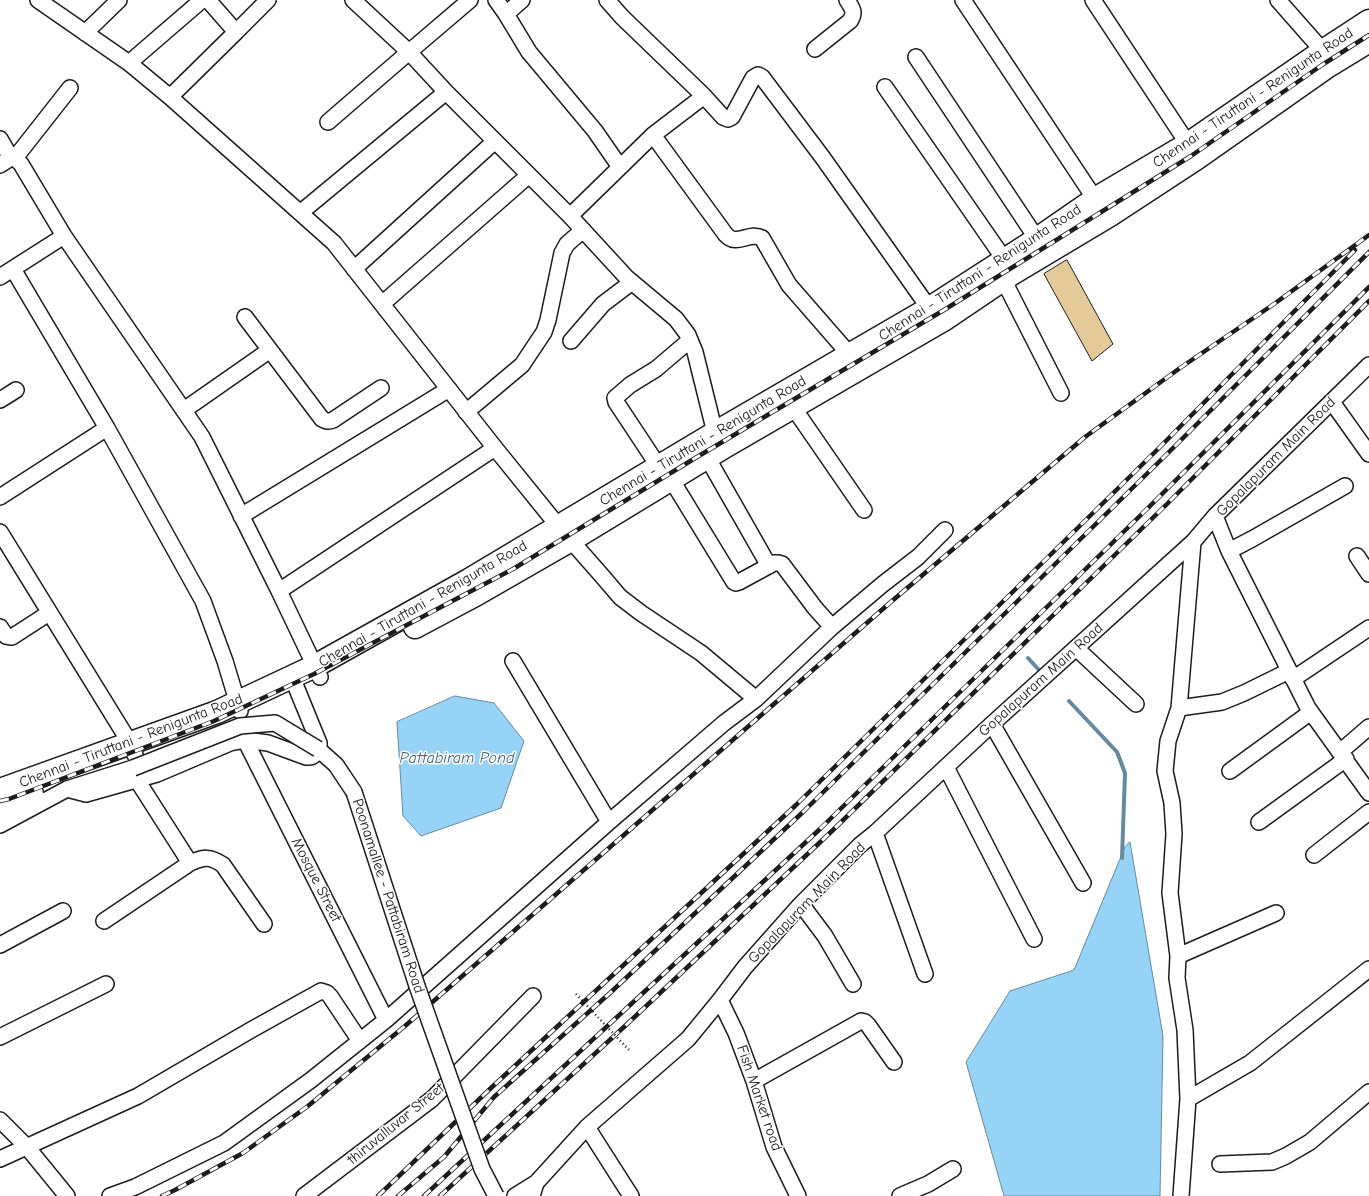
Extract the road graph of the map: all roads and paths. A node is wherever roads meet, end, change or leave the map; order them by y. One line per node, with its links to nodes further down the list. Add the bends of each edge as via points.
1 (39, 0): 18 (street)
2 (119, 0): 18 (street)
3 (202, 0): 24 (street)
4 (208, 0): 17 (street)
5 (268, 0): 17 (street)
6 (353, 0): 21 (street)
7 (470, 0): 21 (street)
8 (496, 0): 15 (street)
9 (522, 0): 15 (street)
10 (607, 0): 28 (street)
11 (847, 0): 20 (street, via 854,11 854,16)
12 (963, 0): 38 (street)
13 (1093, 0): 34 (street)
14 (1278, 0): 23 (street)
15 (506, 14): 36 (street, via 529,52 595,131)
16 (1369, 21): 23 (highway, Chennai - Tiruttani - Renigunta Road)
17 (236, 32): 29 (street)
18 (85, 33): 24 (street)
19 (1369, 41): 23 (highway, Chennai - Tiruttani - Renigunta Road)
20 (815, 49)
21 (409, 52): 27 (street); 30 (street)
22 (916, 57): 43 (street)
23 (1328, 57): 34 (highway, Chennai - Tiruttani - Renigunta Road); 45 (highway, Chennai - Tiruttani - Renigunta Road, via 1197,158 1116,211 1045,253)
24 (129, 63): 29 (street)
25 (885, 87): 45 (street)
26 (70, 88): 35 (street)
27 (446, 92): 33 (street); 39 (street)
28 (704, 96): 31 (street); 49 (street, via 723,117 728,119 732,117 753,78 758,75 762,77 824,158)
29 (170, 97): 39 (street)
30 (328, 122)
31 (653, 135): 36 (street); 54 (street, via 730,240 755,236 762,238 789,285)
32 (0, 139): 35 (street)
33 (495, 142): 37 (street); 44 (street)
34 (1188, 144): 38 (highway, Chennai - Tiruttani - Renigunta Road)
35 (9, 160): 42 (street, via 21,164)
36 (620, 168): 40 (street)
37 (529, 175): 40 (street); 48 (street)
38 (1095, 199): 43 (highway, Chennai - Tiruttani - Renigunta Road)
39 (300, 213): 44 (street, via 334,243)
40 (570, 216): 41 (street)
41 (583, 230): 47 (street); 64 (street, via 567,244 562,253 544,332 522,365)
42 (64, 236): 46 (street); 63 (street)
43 (1037, 238): 45 (highway, Chennai - Tiruttani - Renigunta Road)
44 (354, 268): 48 (street)
45 (1003, 269): 49 (highway, Chennai - Tiruttani - Renigunta Road); 59 (street)
46 (6, 273): 65 (street)
47 (632, 282): 51 (street, via 676,319); 52 (street, via 603,304)
48 (382, 304): 58 (street)
49 (934, 315): 54 (highway, Chennai - Tiruttani - Renigunta Road); 62 (highway, Chennai - Tiruttani - Renigunta Road)
50 (245, 317): 53 (street)
51 (690, 340): 66 (street); 71 (street, via 656,369 615,398)
52 (571, 341)
53 (270, 350): 56 (street, via 325,421 333,420); 63 (street)
54 (850, 355): 66 (highway, Chennai - Tiruttani - Renigunta Road)
55 (1369, 365): 61 (street, Gopalapuram Main Road)
56 (381, 388)
57 (16, 390): 60 (street)
58 (449, 390): 64 (street); 75 (street)
59 (1061, 393)
60 (0, 400)
61 (1332, 402): 67 (street); 76 (street, Gopalapuram Main Road)
62 (793, 407): 70 (highway, Chennai - Tiruttani - Renigunta Road); 74 (street)
63 (184, 410): 75 (street, via 202,437)
64 (466, 412): 68 (street)
65 (107, 428): 73 (street); 97 (street, via 203,601)
66 (716, 433): 71 (highway, Chennai - Tiruttani - Renigunta Road)
67 (1363, 434): 69 (street)
68 (495, 448): 79 (street); 85 (street)
69 (1369, 454)
70 (707, 457): 71 (highway, Chennai - Tiruttani - Renigunta Road); 83 (street)
71 (665, 473): 79 (highway, Chennai - Tiruttani - Renigunta Road); 83 (street, via 734,582 739,582)
72 (1345, 486): 81 (street)
73 (0, 497)
74 (864, 510)
75 (241, 516): 85 (street)
76 (1215, 516): 80 (street, Gopalapuram Main Road); 81 (street)
77 (945, 530): 88 (street, via 918,557)
78 (0, 532): 86 (street)
79 (565, 534): 92 (highway, Chennai - Tiruttani - Renigunta Road, via 477,594); 95 (street, via 620,597 701,653)
80 (1194, 542): 90 (street, Gopalapuram Main Road); 98 (street)
81 (1229, 551): 93 (street)
82 (1357, 556): 84 (street)
83 (769, 566): 88 (street, via 778,563 784,566)
84 (1369, 574)
85 (279, 591): 92 (street)
86 (49, 613): 87 (street, via 12,637 6,636); 104 (street)
87 (0, 627)
88 (832, 627): 95 (street)
89 (1369, 628): 93 (street)
90 (1076, 648): 96 (street); 100 (street, Gopalapuram Main Road)
91 (513, 660): 111 (street)
92 (318, 671): 94 (highway, Chennai - Tiruttani - Renigunta Road)
93 (1291, 675): 98 (street, via 1222,702); 99 (street)
94 (295, 682): 97 (highway, Chennai - Tiruttani - Renigunta Road); 102 (street, via 320,747 313,756 306,757 268,743)
95 (756, 699): 111 (street)
96 (1136, 704)
97 (239, 708): 104 (highway, Chennai - Tiruttani - Renigunta Road, via 220,722)
98 (1179, 708): 125 (street, via 1168,741 1166,771 1172,803 1174,834 1170,893)
99 (1311, 712): 103 (street); 106 (street)
100 (992, 724): 105 (street, Gopalapuram Main Road); 117 (street)
101 (1369, 727): 103 (street)
102 (245, 740): 104 (street, via 230,743 157,774); 133 (street, Mosque Street)
103 (1343, 755): 108 (street); 112 (street)
104 (134, 761): 107 (highway, Chennai - Tiruttani - Renigunta Road); 109 (highway, Chennai - Tiruttani - Renigunta Road); 113 (street, Poonamallee - Pattabiram Road, via 67,789); 116 (street); 151 (street, Poonamallee - Pattabiram Road, bridge, via 240,726 275,723 318,749 336,765 354,792 417,986 482,1169)
105 (946, 767): 114 (street, Gopalapuram Main Road); 123 (street)
106 (1230, 771)
107 (0, 790)
108 (1369, 794)
109 (0, 807)
110 (1369, 812): 115 (street)
111 (610, 822): 133 (street)
112 (1259, 822)
113 (0, 825)
114 (875, 833): 118 (street, Gopalapuram Main Road); 127 (street)
115 (1314, 855)
116 (190, 863): 121 (street); 122 (street, via 213,858 223,865)
117 (1082, 883)
118 (800, 904): 129 (street, via 825,936); 132 (street, Gopalapuram Main Road)
119 (63, 911): 124 (street)
120 (1276, 913): 125 (street)
121 (104, 921)
122 (264, 924)
123 (1034, 939)
124 (0, 945)
125 (1178, 956): 140 (street, via 1177,978 1185,1030)
126 (1369, 969): 140 (street, via 1250,1063)
127 (925, 974)
128 (106, 984): 134 (street)
129 (853, 984)
130 (576, 994): 136 (path, bridge)
131 (533, 996): 150 (street, thiruvalluvar Street, via 432,1099)
132 (720, 1000): 138 (street, Fish Market road); 142 (street, Gopalapuram Main Road, via 688,1039)
133 (386, 1020): 135 (street)
134 (0, 1037)
135 (360, 1041): 143 (street, via 330,996 321,991 138,1096); 149 (street, via 224,1143 135,1187)
136 (629, 1050)
137 (894, 1062): 138 (street, via 868,1025 861,1022)
138 (754, 1081): 154 (street, Fish Market road, via 774,1147)
139 (1369, 1092): 145 (street, via 1310,1142 1286,1156 1272,1162)
140 (1188, 1099): 156 (street)
141 (0, 1120): 143 (street)
142 (587, 1127): 147 (street, Gopalapuram Main Road); 153 (street)
143 (27, 1147): 144 (street); 148 (street)
144 (0, 1159)
145 (1220, 1164)
146 (953, 1169): 155 (street, via 928,1184)
147 (534, 1190): 152 (street, Gopalapuram Main Road)
148 (67, 1196)
149 (110, 1196)
150 (304, 1196)
151 (496, 1196)
152 (515, 1196)
153 (631, 1196)
154 (798, 1196)
155 (900, 1196)
156 (1181, 1196)

